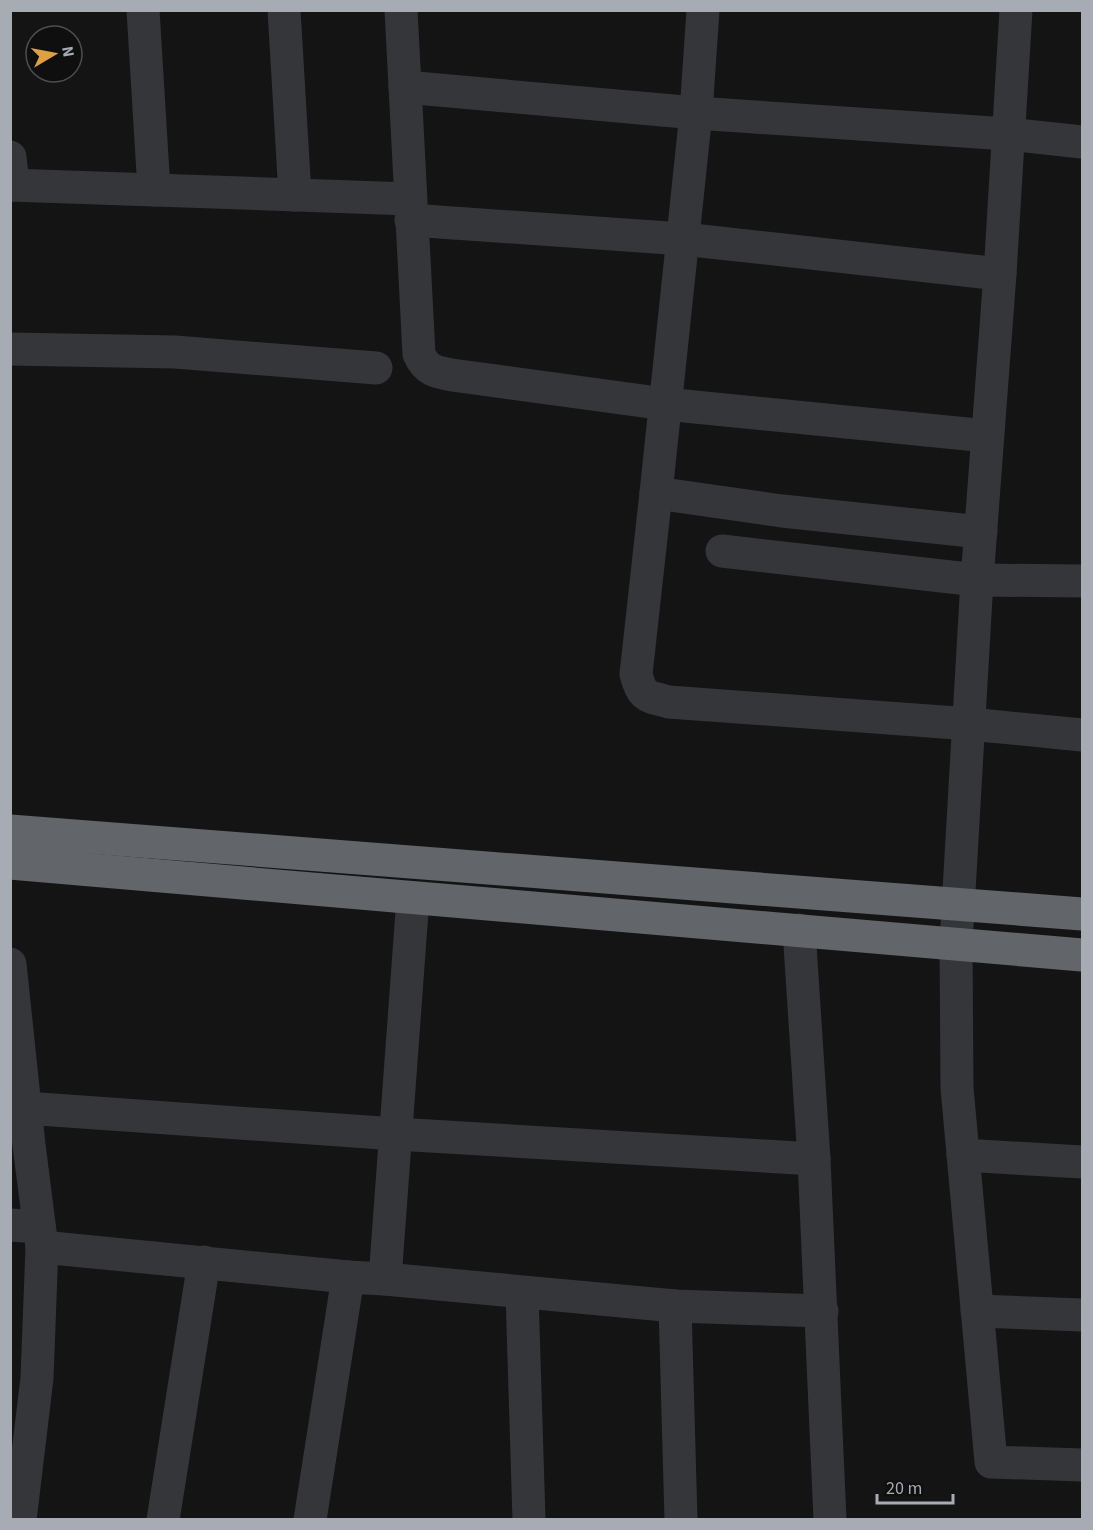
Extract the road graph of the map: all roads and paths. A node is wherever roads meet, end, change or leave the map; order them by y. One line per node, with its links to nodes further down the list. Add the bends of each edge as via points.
1 (143, 10): 11 (street)
2 (284, 10): 12 (street)
3 (401, 10): 6 (street)
4 (703, 10): 7 (street)
5 (1016, 10): 8 (street)
6 (405, 87): 7 (street); 13 (street)
7 (696, 113): 8 (street); 14 (street)
8 (1007, 134): 9 (street); 15 (street)
9 (1083, 142)
10 (11, 176): 11 (street)
11 (154, 190): 12 (street)
12 (295, 195): 13 (street)
13 (411, 210): 14 (street); 18 (street, via 419,354 425,366 452,375)
14 (683, 239): 15 (street); 18 (street)
15 (1000, 274): 19 (street)
16 (10, 350): 17 (street, via 175,352)
17 (376, 368)
18 (665, 404): 19 (street); 20 (street)
19 (987, 435): 21 (street)
20 (656, 493): 21 (street); 25 (street, via 636,674 640,690 669,702)
21 (981, 532): 23 (street)
22 (722, 551): 23 (street)
23 (977, 580): 24 (street); 25 (street)
24 (1083, 581)
25 (970, 724): 26 (street); 30 (street)
26 (1083, 735)
27 (10, 831): 30 (highway)
28 (10, 863): 29 (highway)
29 (413, 897): 32 (highway); 37 (street)
30 (959, 904): 31 (highway); 33 (street)
31 (1083, 914)
32 (799, 930): 33 (highway); 39 (street)
33 (957, 943): 34 (highway); 38 (street, via 957,1088)
34 (1083, 955)
35 (10, 964): 36 (street)
36 (19, 1090): 37 (street); 41 (street)
37 (396, 1134): 39 (street); 44 (street)
38 (963, 1155): 40 (street); 48 (street)
39 (814, 1159): 47 (street)
40 (1083, 1162)
41 (31, 1233): 42 (street); 50 (street)
42 (204, 1262): 43 (street); 53 (street)
43 (348, 1276): 44 (street); 54 (street)
44 (385, 1279): 45 (street)
45 (522, 1293): 46 (street); 55 (street)
46 (675, 1306): 47 (street); 56 (street)
47 (822, 1311): 57 (street)
48 (977, 1311): 49 (street); 51 (street, via 991,1462)
49 (1083, 1315)
50 (24, 1377): 52 (street)
51 (1083, 1465)
52 (20, 1520)
53 (164, 1520)
54 (310, 1520)
55 (529, 1520)
56 (681, 1520)
57 (830, 1520)

